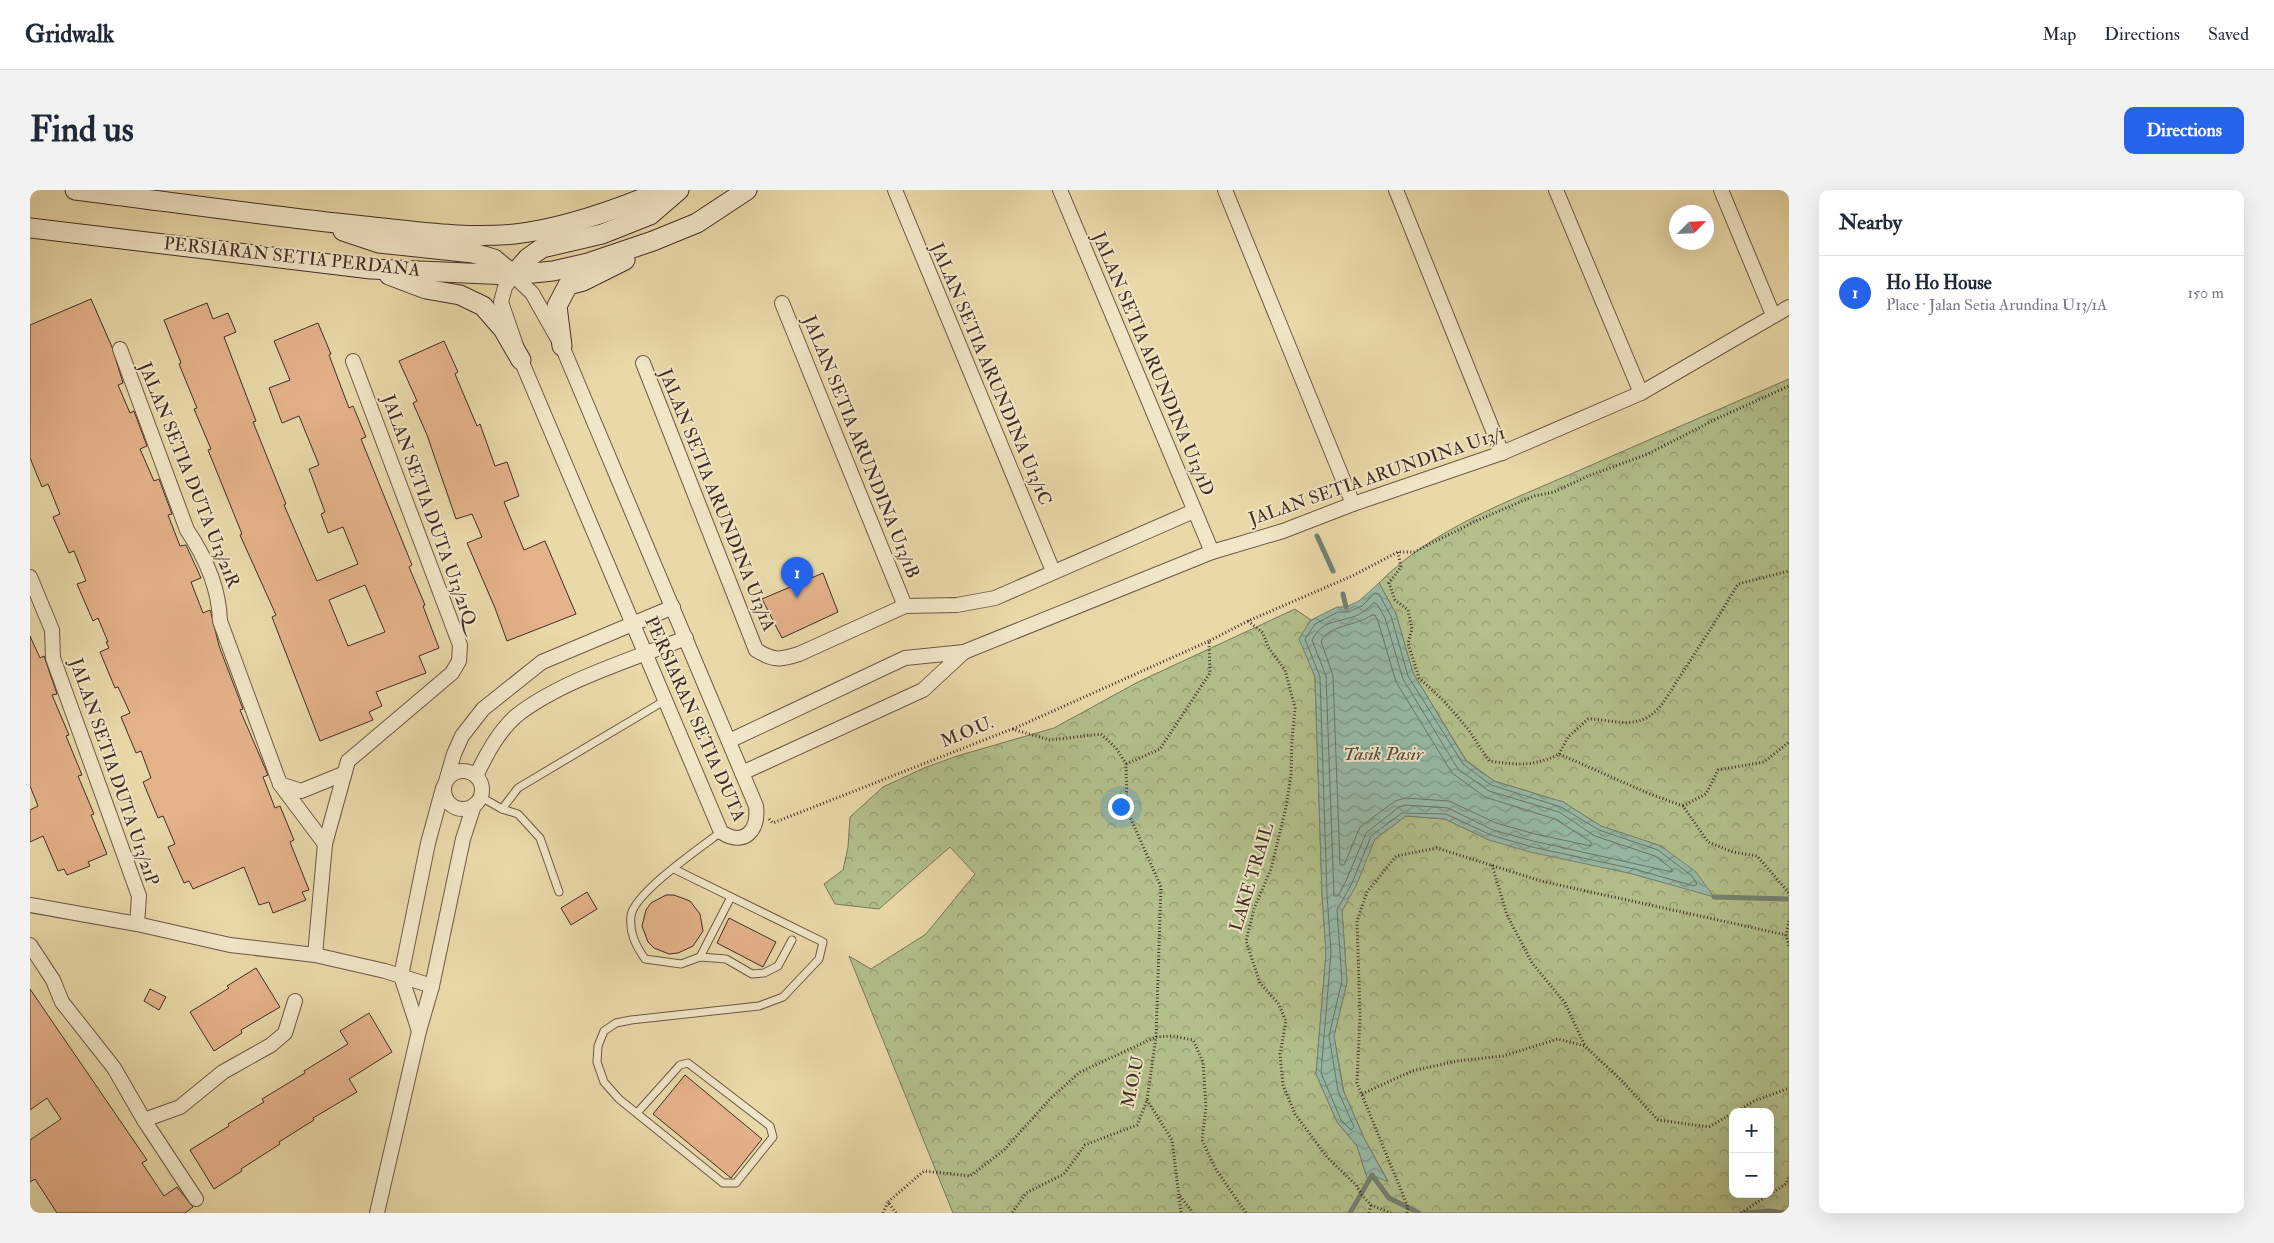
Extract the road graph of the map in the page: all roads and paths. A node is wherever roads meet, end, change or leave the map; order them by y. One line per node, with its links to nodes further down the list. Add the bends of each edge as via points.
1 (75, 190): 11 (main road)
2 (663, 190): 11 (main road, via 597,216 515,234 469,236)
3 (679, 190): 15 (main road, via 650,215 602,234 542,248)
4 (748, 190): 13 (main road, PERSIARAN SETIA PERDANA, via 698,223)
5 (895, 190): 31 (street, JALAN SETIA ARUNDINA U13/1C)
6 (1060, 190): 28 (street, JALAN SETIA ARUNDINA U13/1D)
7 (1225, 190): 27 (street)
8 (1396, 190): 26 (street)
9 (1556, 190): 25 (street)
10 (1721, 190): 18 (street)
11 (310, 220): 15 (main road, via 380,243 473,253 494,260)
12 (30, 228): 14 (main road, PERSIARAN SETIA PERDANA)
13 (653, 242): 15 (main road, PERSIARAN SETIA PERDANA, via 588,263); 19 (main road, via 613,268 568,285 557,306)
14 (371, 269): 15 (main road, PERSIARAN SETIA PERDANA); 21 (main road, via 484,306)
15 (513, 275): 19 (street, PERSIARAN SETIA DUTA, via 532,293); 21 (street, PERSIARAN SETIA DUTA, via 501,302)
16 (782, 303): 34 (street, JALAN SETIA ARUNDINA U13/1B)
17 (1789, 307): 18 (street, JALAN SETIA ARUNDINA U13/1)
18 (1773, 315): 25 (street, JALAN SETIA ARUNDINA U13/1)
19 (562, 346): 35 (street, PERSIARAN SETIA DUTA)
20 (120, 349): 52 (street, JALAN SETIA DUTA U13/21R, via 187,530 203,553 219,600 220,621)
21 (522, 360): 37 (street, PERSIARAN SETIA DUTA)
22 (354, 361): 49 (street, JALAN SETIA DUTA U13/21Q, via 460,645 459,661 452,673 348,761)
23 (643, 363): 34 (street, JALAN SETIA ARUNDINA U13/1A, via 756,650 770,658 784,659)
24 (1789, 386): 30 (path, via 1716,418 1648,454 1554,492 1534,496 1414,552)
25 (1641, 393): 26 (street, JALAN SETIA ARUNDINA U13/1)
26 (1502, 453): 27 (street, JALAN SETIA ARUNDINA U13/1)
27 (1353, 504): 29 (street, JALAN SETIA ARUNDINA U13/1, via 1283,531)
28 (1194, 511): 29 (street, JALAN SETIA ARUNDINA U13/1D); 31 (street)
29 (1212, 552): 40 (street, JALAN SETIA ARUNDINA U13/1)
30 (1398, 552): 36 (path, via 1352,576); 46 (path, via 1401,567 1389,583 1395,600 1408,610 1412,629 1408,643 1419,678 1468,729 1489,761 1515,764 1543,762)
31 (1054, 571): 34 (street, via 995,598 957,605)
32 (1789, 571): 46 (path, via 1738,584 1665,700 1649,717 1626,724 1588,719 1568,737)
33 (30, 577): 66 (street, JALAN SETIA DUTA U13/21P, via 52,630 53,658 139,896)
34 (905, 606)
35 (673, 607): 37 (street); 38 (street, PERSIARAN SETIA DUTA)
36 (1248, 621): 39 (path); 92 (path, LAKE TRAIL, via 1264,633 1268,647 1285,670 1295,708 1286,807 1271,869 1254,909 1246,941 1260,982 1278,1003 1286,1021 1280,1054 1283,1085 1295,1114 1327,1158)
37 (632, 624): 41 (street, PERSIARAN SETIA DUTA); 51 (street, via 542,662 483,709 462,736)
38 (686, 638): 41 (street); 44 (street, PERSIARAN SETIA DUTA)
39 (1209, 641): 43 (path); 47 (path, via 1210,673 1160,749)
40 (964, 652): 44 (street, via 905,658); 48 (street, via 923,690)
41 (645, 654): 42 (street, PERSIARAN SETIA DUTA); 50 (street, via 554,691 515,717 488,751)
42 (664, 701): 55 (lane, via 518,788); 57 (street, PERSIARAN SETIA DUTA)
43 (1012, 729): 47 (path, M.O.U., via 1050,740 1101,734 1116,748); 56 (path, M.O.U.)
44 (729, 741): 48 (street, PERSIARAN SETIA DUTA)
45 (1789, 742): 54 (path, via 1764,762 1718,770 1706,794)
46 (1559, 754): 54 (path)
47 (1126, 764): 77 (path, M.O.U, via 1127,810 1162,887)
48 (742, 773): 57 (street, PERSIARAN SETIA DUTA, via 756,806 756,826 750,834 738,838)
49 (343, 774): 52 (street, via 300,791); 58 (street)
50 (476, 776): 51 (street, via 467,771 456,771); 53 (street, via 482,786)
51 (445, 783): 53 (street, via 446,799 453,807 464,809); 73 (street, via 428,843)
52 (280, 784): 58 (street, JALAN SETIA DUTA U13/21R)
53 (477, 801): 55 (lane); 74 (street, via 463,839)
54 (1683, 806): 62 (path, via 1708,842 1757,856)
55 (502, 809): 61 (lane, via 518,814 540,838)
56 (773, 823)
57 (720, 832): 60 (lane)
58 (325, 844): 71 (street)
59 (1492, 865): 67 (path, via 1541,881); 78 (path, via 1507,915 1532,963 1565,1003); 80 (path, via 1437,848 1396,856 1367,892 1357,921 1360,1016 1357,1083)
60 (674, 869): 63 (lane); 72 (lane, via 643,894 631,915 634,943 645,959 681,964)
61 (560, 892)
62 (1789, 893)
63 (731, 897): 72 (lane); 83 (lane, via 824,942 819,959 783,998 759,1006 630,1020 616,1023 604,1031 598,1046 597,1062 604,1082)
64 (30, 905): 66 (street)
65 (1789, 921): 67 (path)
66 (138, 924): 71 (street, via 230,945)
67 (1786, 935): 70 (path)
68 (792, 940): 72 (lane, via 778,966 764,973 752,974 726,959)
69 (30, 946): 85 (street, via 53,980 62,1002 114,1068)
70 (1789, 946)
71 (315, 955): 73 (street)
72 (700, 957)
73 (400, 976): 74 (street); 76 (street)
74 (432, 986): 76 (street)
75 (295, 1001): 85 (street, via 285,1033 271,1045 223,1072 180,1107)
76 (419, 1031): 93 (street)
77 (1156, 1037): 81 (path, M.O.U); 91 (path, via 1080,1072 1004,1150 970,1176 924,1171); 99 (path, via 1193,1040 1203,1062 1206,1107 1202,1140 1214,1168)
78 (1585, 1046): 80 (path, via 1558,1039 1503,1056 1457,1061 1412,1071); 84 (path, via 1658,1120 1708,1127)
79 (1789, 1088): 82 (path)
80 (1362, 1094): 102 (path)
81 (1147, 1100): 88 (path, via 1172,1140); 96 (path, M.O.U, via 1137,1125 1085,1145 1064,1174 1026,1193)
82 (1741, 1108)
83 (637, 1113): 83 (lane, via 723,1183 736,1183 773,1137 770,1126 688,1063 680,1065)
84 (1729, 1115)
85 (144, 1120): 90 (street)
86 (1789, 1176): 87 (path, via 1786,1184)
87 (1774, 1192)
88 (1180, 1195): 97 (path); 98 (path)
89 (1764, 1198): 103 (path)
90 (196, 1199)
91 (888, 1202): 94 (path); 95 (path)
92 (1371, 1204): 100 (path); 101 (path)
93 (377, 1213)
94 (883, 1213)
95 (896, 1213)
96 (1012, 1213)
97 (1181, 1213)
98 (1193, 1213)
99 (1246, 1213)
100 (1369, 1213)
101 (1390, 1213)
102 (1408, 1213)
103 (1741, 1213)

